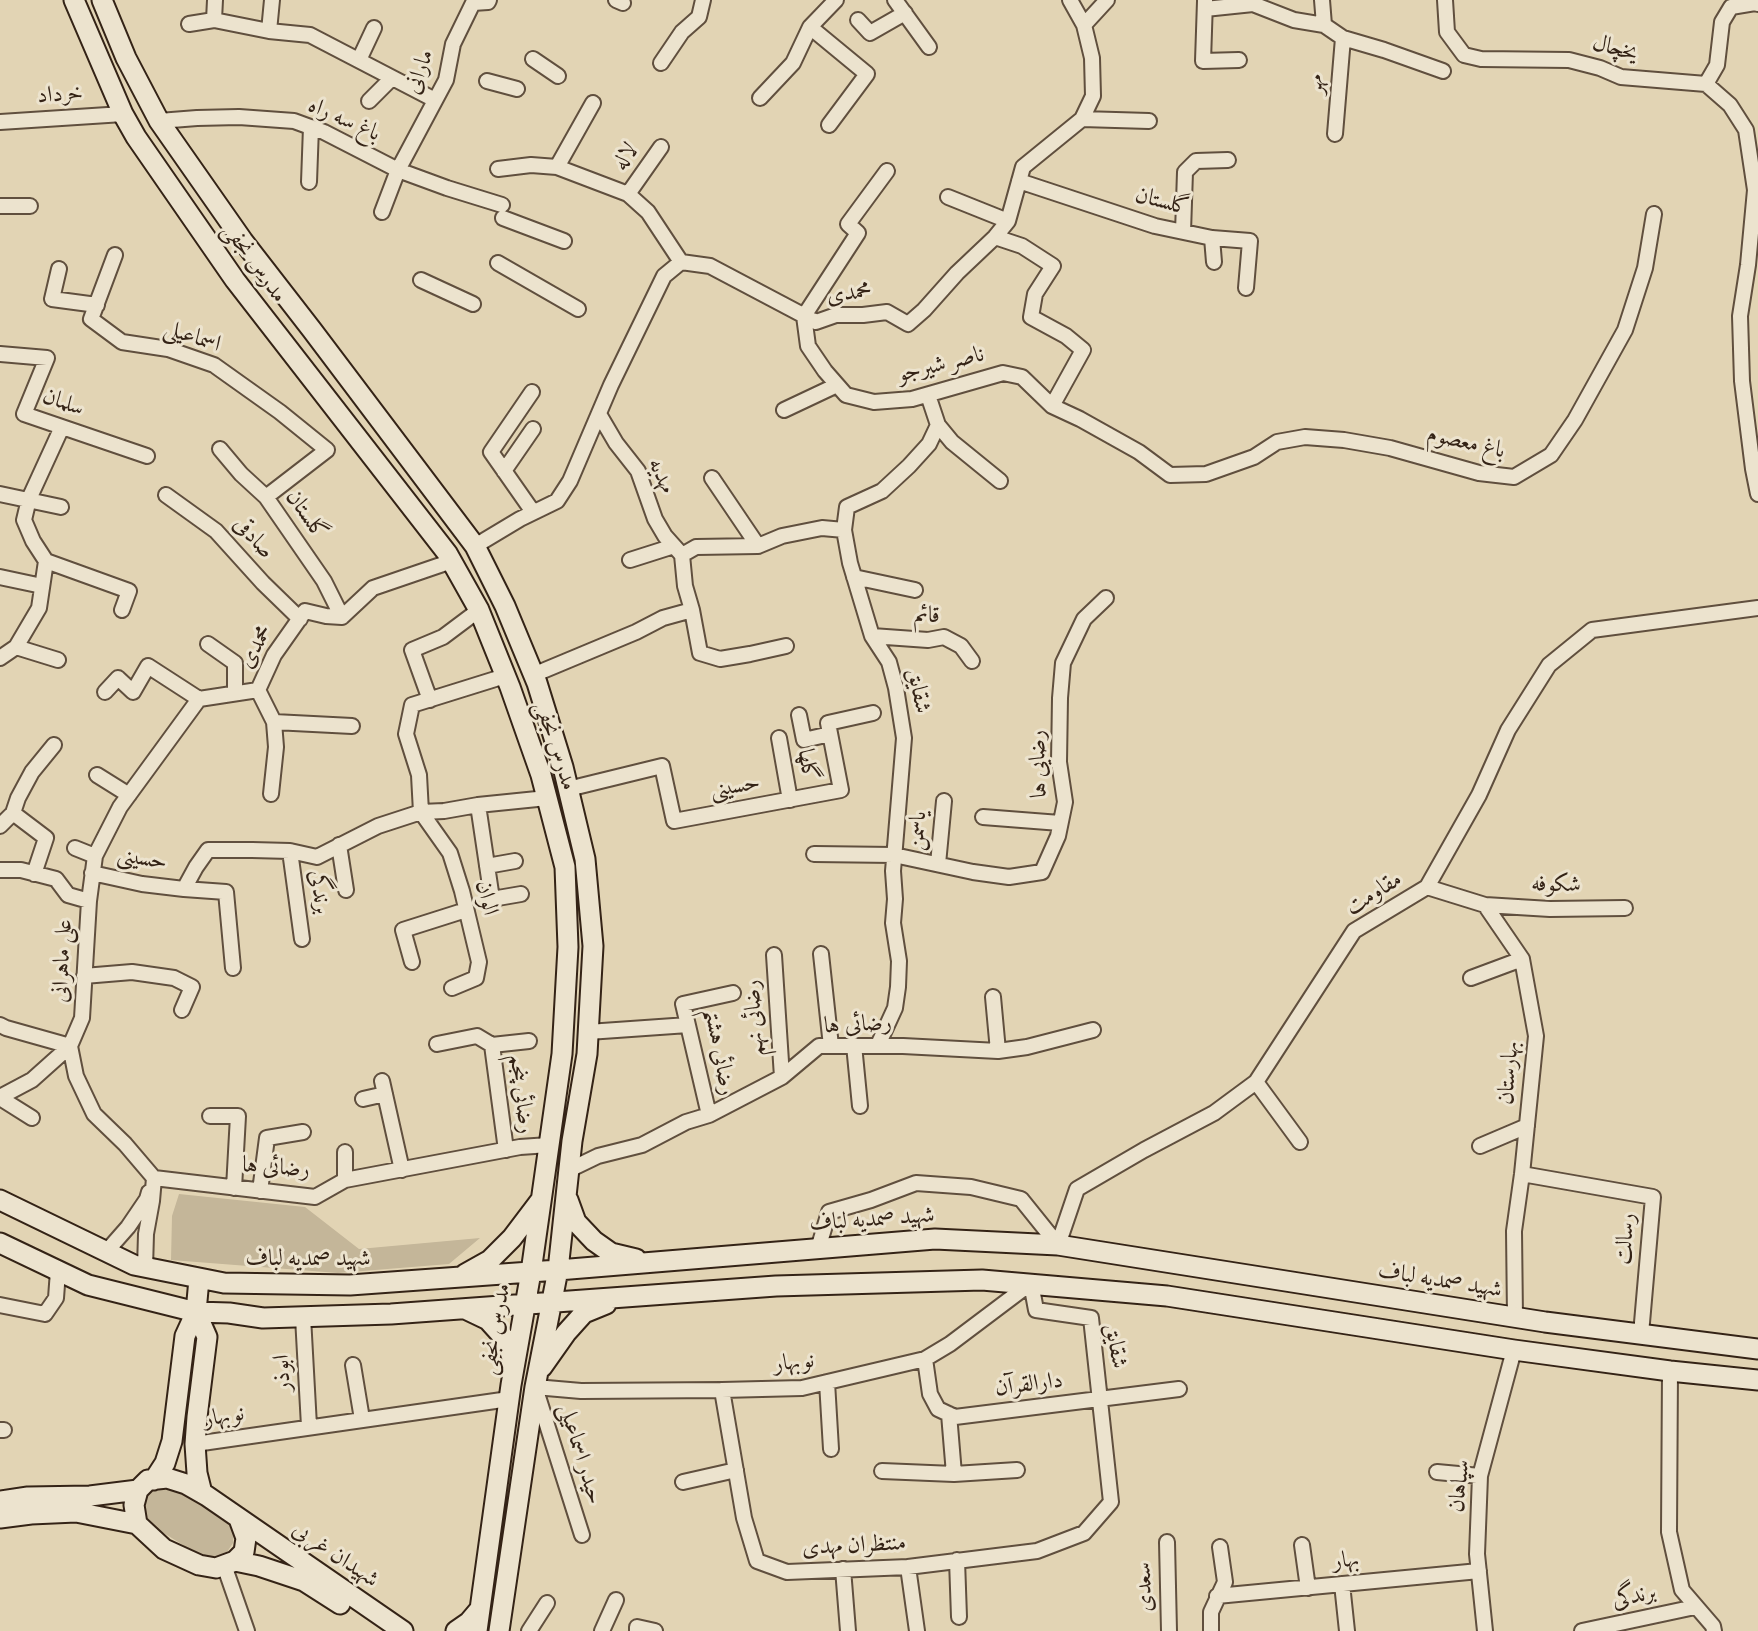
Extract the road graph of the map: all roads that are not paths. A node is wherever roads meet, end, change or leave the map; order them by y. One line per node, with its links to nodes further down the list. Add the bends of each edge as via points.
1 (74, 0): 41 (main road, مدرس نجفی)
2 (102, 0): 43 (main road, مدرس نجفی)
3 (215, 0): 17 (street)
4 (272, 0): 24 (street)
5 (489, 0): 13 (street, مارانی)
6 (703, 0): 30 (street, via 699,17 682,32)
7 (836, 0): 22 (street)
8 (895, 0): 16 (street)
9 (1070, 0): 20 (street)
10 (1107, 0): 20 (street)
11 (1322, 0): 21 (street)
12 (1445, 0): 35 (street, یخچال, via 1447,32 1464,55 1569,60 1621,78)
13 (470, 2): 38 (street, مارانی, via 453,44 446,80)
14 (1205, 4): 21 (street, via 1253,4 1294,20); 29 (street, via 1203,61)
15 (1758, 4): 35 (street, via 1731,7 1722,22 1717,65)
16 (905, 13): 18 (street, via 870,33); 26 (street)
17 (214, 20): 19 (street); 24 (street)
18 (858, 20)
19 (189, 24)
20 (1084, 25): 42 (street, via 1092,58 1093,96)
21 (1324, 25): 25 (street)
22 (810, 27): 37 (street, via 793,63); 46 (street, via 867,74)
23 (374, 28): 28 (street)
24 (269, 31): 28 (street, via 310,35)
25 (1343, 38): 31 (street); 48 (street, مهر)
26 (929, 47)
27 (533, 59): 32 (street)
28 (359, 60): 33 (street)
29 (1239, 60)
30 (661, 63)
31 (1443, 71)
32 (558, 76)
33 (392, 78): 38 (street); 39 (street)
34 (487, 81): 36 (street)
35 (1706, 84): 98 (street, via 1730,105 1746,130 1755,190 1740,316 1742,380)
36 (517, 89)
37 (760, 97)
38 (435, 100): 53 (street, مارانی)
39 (369, 101)
40 (593, 103): 51 (street)
41 (123, 114): 45 (street, خرداد); 80 (main road, مدرس نجفی)
42 (1082, 119): 44 (street); 55 (street, محمدی, via 1023,167)
43 (159, 121): 47 (street, باغ سه راه, via 239,117 294,121); 79 (main road, مدرس نجفی)
44 (1149, 121)
45 (0, 122)
46 (829, 125)
47 (311, 127): 53 (street, باغ سه راه); 56 (street)
48 (1335, 134)
49 (661, 147): 57 (street, لاله)
50 (1228, 160): 64 (street, via 1196,161 1185,172)
51 (557, 167): 52 (street); 57 (street)
52 (498, 169)
53 (398, 170): 61 (street, مارانی); 67 (street, باغ سه راه)
54 (887, 171): 78 (street, via 848,224 858,233)
55 (1019, 181): 63 (street, محمدی); 64 (street, گلستان)
56 (309, 183)
57 (628, 194): 69 (street, via 648,212)
58 (948, 197): 63 (street)
59 (0, 206): 60 (street)
60 (30, 206)
61 (382, 212)
62 (1654, 214): 91 (street, باغ معصوم, via 1645,268 1625,330 1551,455 1514,477 1390,448 1305,437 1277,442 1254,457 1206,474 1170,475)
63 (1007, 220): 65 (street, محمدی)
64 (1183, 232): 66 (street, گلستان)
65 (995, 237): 78 (street, محمدی, via 908,324 887,312 836,315 816,322); 85 (street, via 1022,246 1053,266 1035,294 1031,317 1083,349)
66 (1212, 238): 70 (street); 74 (street, گلستان, via 1250,242)
67 (564, 240)
68 (115, 255): 76 (street)
69 (681, 262): 78 (street, محمدی, via 710,266); 87 (street, via 664,276)
70 (1213, 262)
71 (498, 263): 77 (street)
72 (59, 269): 76 (street, via 52,299)
73 (421, 280): 75 (street)
74 (1245, 288)
75 (473, 304)
76 (97, 305): 100 (street, اسماعیلی, via 91,319 122,342 168,349 214,365 327,450)
77 (579, 309)
78 (804, 316): 82 (street, ناصر شیرجو, via 808,346)
79 (304, 319): 80 (main road); 105 (main road, مدرس نجفی)
80 (281, 340): 110 (main road, مدرس نجفی)
81 (0, 354): 89 (street, سلمان, via 47,358 24,414)
82 (837, 385): 84 (street, ناصر شیرجو, via 846,395 874,402); 86 (street)
83 (532, 392): 94 (street, via 491,452)
84 (928, 395): 85 (street, ناصر شیرجو, via 1003,373 1022,377); 88 (street)
85 (1052, 406): 91 (street, ناصر شیرجو)
86 (784, 410)
87 (599, 414): 103 (street, via 557,501); 107 (street, مهدیه, via 638,471 655,519)
88 (938, 425): 96 (street); 104 (street, via 929,444 882,491 847,507)
89 (62, 427): 93 (street, سلمان); 101 (street)
90 (533, 429): 94 (street)
91 (1119, 440)
92 (220, 449): 100 (street, گلستان)
93 (147, 456)
94 (504, 471): 103 (street)
95 (712, 478): 106 (street)
96 (1000, 481)
97 (0, 494): 101 (street)
98 (1758, 494)
99 (166, 495): 121 (street, صادقی, via 216,531)
100 (266, 497): 120 (street, گلستان, via 324,581)
101 (29, 499): 102 (street); 109 (street, via 24,520)
102 (61, 507)
103 (533, 512): 105 (street)
104 (844, 530): 106 (street, via 822,528); 112 (street, شقایق)
105 (475, 546): 129 (main road, مدرس نجفی)
106 (758, 546): 107 (street)
107 (678, 550): 108 (street); 119 (street)
108 (630, 560)
109 (46, 561): 113 (street); 117 (street, via 129,592)
110 (452, 561): 118 (main road, مدرس نجفی); 120 (street, via 373,588)
111 (0, 577): 113 (street)
112 (854, 577): 114 (street); 122 (street, شقایق)
113 (42, 586): 125 (street, via 38,608)
114 (915, 590)
115 (1105, 598): 154 (street, رضایی ها, via 1084,619 1063,663 1059,762 1065,802)
116 (1758, 608): 167 (street, مقاومت, via 1592,630 1549,665 1508,730 1479,795)
117 (122, 610)
118 (479, 610): 130 (main road, مدرس نجفی); 135 (street, via 443,637 412,650)
119 (692, 610): 124 (street, via 699,653 720,659); 129 (street, via 663,618)
120 (342, 617): 121 (street, محمدی, via 306,611)
121 (300, 619): 131 (street, محمدی, via 274,655)
122 (872, 636): 128 (street, قائم, via 944,637 961,646); 159 (street, شقایق, via 889,662 904,738)
123 (208, 644): 133 (street, via 235,663)
124 (786, 646)
125 (16, 647): 126 (street); 127 (street)
126 (0, 658)
127 (58, 660)
128 (971, 661)
129 (533, 675): 144 (main road, مدرس نجفی)
130 (505, 676): 135 (street); 147 (main road, مدرس نجفی)
131 (258, 690): 133 (street, محمدی); 138 (street)
132 (105, 692): 134 (street, via 118,678 133,692 148,666)
133 (235, 693): 134 (street, محمدی)
134 (198, 699): 146 (street)
135 (430, 700): 151 (street, via 412,705 406,734 419,775)
136 (873, 713): 140 (street, via 828,723)
137 (799, 715): 140 (street, via 804,740)
138 (274, 722): 139 (street); 145 (street)
139 (352, 726)
140 (830, 734): 148 (street, حسینی, via 841,790)
141 (779, 738): 148 (street, گلها)
142 (54, 745): 153 (street)
143 (97, 775): 146 (street)
144 (568, 789): 148 (street, حسینی, via 662,766 674,821); 190 (main road, مدرس نجفی, via 585,859 593,946)
145 (271, 794)
146 (129, 795): 160 (street)
147 (547, 798): 150 (street, حسینی); 210 (main road, مدرس نجفی, via 565,867 568,947 562,1054)
148 (790, 800)
149 (944, 801): 162 (street, یاسمن)
150 (478, 805): 151 (street, حسینی); 163 (street)
151 (421, 812): 155 (street, حسینی); 174 (street, الوان, via 450,853)
152 (983, 817): 154 (street)
153 (4, 820): 166 (street, via 47,838)
154 (1060, 823): 162 (street, رضایی ها, via 1042,873 1009,877)
155 (340, 845): 157 (street, حسینی, via 317,856); 169 (street)
156 (75, 848): 160 (street)
157 (290, 851): 168 (street, حسینی, via 208,850); 175 (street, برندگی)
158 (814, 854): 159 (street, رضایی ها)
159 (894, 855): 162 (street, رضایی ها); 195 (street, شقایق, via 898,987 895,1008)
160 (95, 856): 165 (street)
161 (514, 861): 163 (street)
162 (938, 864)
163 (487, 866): 170 (street, via 492,899)
164 (0, 870): 166 (street)
165 (92, 873): 168 (street, حسینی); 171 (street, علی ماهرانی)
166 (34, 874): 171 (street, via 56,879 68,895)
167 (1427, 887): 172 (street); 200 (street, مقاومت, via 1354,931)
168 (184, 890): 180 (street, حسینی, via 226,892)
169 (346, 890)
170 (521, 894)
171 (89, 901): 181 (street, علی ماهرانی)
172 (1485, 905): 173 (street, شکوفه); 178 (street, بهارستان)
173 (1625, 908)
174 (466, 910): 179 (street, via 403,930); 183 (street, الوان, via 479,962 476,978)
175 (302, 939)
176 (821, 954): 197 (street)
177 (774, 955): 199 (street, رضائی نهم)
178 (1522, 959): 182 (street); 207 (street, بهارستان, via 1536,1036)
179 (412, 962)
180 (233, 968)
181 (85, 976): 186 (street, via 132,972 174,978 192,987); 196 (street, علی ماهرانی, via 82,1018)
182 (1471, 978)
183 (452, 988)
184 (733, 993): 188 (street, رضائی هشتم, via 683,1004)
185 (993, 997): 198 (street)
186 (182, 1010)
187 (0, 1025): 196 (street)
188 (688, 1025): 190 (street); 204 (street, رضائی هشتم)
189 (1093, 1030): 198 (street, رضائی ها)
190 (588, 1032): 215 (main road, مدرس نجفی)
191 (529, 1041): 193 (street)
192 (437, 1044): 193 (street, via 477,1035)
193 (492, 1045): 212 (street, رضائی پنجم)
194 (855, 1045): 195 (street, رضائی ها); 197 (street, رضائی ها); 203 (street)
195 (878, 1045): 198 (street, رضائی ها)
196 (71, 1046): 201 (street, علی ماهرانی, via 32,1080); 217 (street, via 76,1076 94,1114)
197 (831, 1046): 199 (street, رضائی ها, via 819,1046)
198 (998, 1051)
199 (782, 1077): 204 (street, رضائی ها)
200 (1256, 1082): 209 (street); 225 (street, مقاومت, via 1214,1113 1077,1189)
201 (0, 1097): 206 (street)
202 (363, 1099): 214 (street, via 383,1087)
203 (860, 1107)
204 (709, 1115): 215 (street, رضائی ها)
205 (210, 1116): 219 (street, via 238,1116)
206 (32, 1118)
207 (1527, 1126): 211 (street); 216 (street, بهارستان)
208 (303, 1132): 220 (street, via 267,1138)
209 (1300, 1142)
210 (549, 1145): 212 (street, رضائی ها); 223 (main road, مدرس نجفی)
211 (1480, 1146)
212 (506, 1150): 214 (street, رضائی ها)
213 (345, 1152): 218 (street)
214 (402, 1170): 218 (street, رضائی ها)
215 (569, 1170): 221 (main road, مدرس نجفی)
216 (1522, 1174): 243 (street, بهارستان, via 1514,1231); 244 (street, رسالت, via 1653,1197)
217 (154, 1178): 219 (street, رضائی ها); 227 (street, via 147,1199); 229 (street)
218 (345, 1180): 220 (street, رضائی ها, via 315,1196)
219 (234, 1188): 220 (street, رضائی ها)
220 (260, 1191)
221 (566, 1194): 228 (main road, via 576,1222 594,1241 611,1253); 231 (main road, مدرس نجفی)
222 (0, 1200): 227 (main road, شهید صمدیه لباف)
223 (541, 1200): 232 (main road, مدرس نجفی); 233 (main road, via 489,1260)
224 (0, 1243): 230 (main road)
225 (1058, 1245): 226 (main road, شهید صمدیه لباف, via 935,1239); 226 (street, via 1021,1199 971,1187 916,1184 829,1212); 243 (main road, شهید صمدیه لباف)
226 (818, 1249): 228 (main road, شهید صمدیه لباف)
227 (106, 1252): 229 (main road, شهید صمدیه لباف)
228 (650, 1263): 231 (main road, شهید صمدیه لباف)
229 (145, 1268): 234 (main road, شهید صمدیه لباف)
230 (58, 1270): 239 (street, via 56,1298 44,1314); 241 (main road, via 89,1285)
231 (558, 1270): 232 (main road, شهید صمدیه لباف); 237 (main road, مدرس نجفی)
232 (531, 1272): 233 (main road, شهید صمدیه لباف); 238 (main road, مدرس نجفی)
233 (458, 1277): 234 (main road, شهید صمدیه لباف, via 350,1285)
234 (199, 1279): 241 (main road)
235 (1031, 1283): 236 (main road, via 804,1285); 246 (main road, via 1167,1296); 247 (street, نوبهار); 257 (street, شقایق, via 1035,1310 1091,1318)
236 (623, 1297): 237 (main road); 251 (main road, via 584,1313)
237 (552, 1303): 238 (main road); 251 (main road, مدرس نجفی)
238 (525, 1304): 240 (main road); 248 (main road, مدرس نجفی)
239 (0, 1306)
240 (464, 1309): 242 (main road); 248 (main road, via 488,1320 506,1340)
241 (196, 1312): 242 (main road); 261 (main road, via 207,1337); 270 (main road, via 185,1336 172,1441 165,1463)
242 (303, 1317): 260 (street, ابوذر)
243 (1515, 1317): 244 (main road, شهید صمدیه لباف)
244 (1641, 1334): 245 (main road, شهید صمدیه لباف)
245 (1758, 1349)
246 (1514, 1350): 250 (main road); 268 (street, سپاهان)
247 (925, 1359): 253 (street, نوبهار); 258 (street, via 930,1394 938,1409)
248 (514, 1364): 256 (main road, مدرس نجفی)
249 (353, 1365): 259 (street)
250 (1670, 1371): 252 (main road); 291 (street, via 1669,1532 1682,1590)
251 (536, 1380): 255 (street, نوبهار, via 581,1391); 277 (street, حیدر اسماعیلی); 299 (main road, مدرس نجفی)
252 (1758, 1380)
253 (827, 1382): 255 (street, نوبهار, via 802,1388); 262 (street)
254 (1179, 1389): 257 (street, دارالقرآن)
255 (722, 1391): 263 (street, منتظران مهدی)
256 (509, 1399): 259 (street, نوبهار); 292 (main road, مدرس نجفی)
257 (1100, 1399): 258 (street, دارالقرآن, via 956,1417); 273 (street, شقایق)
258 (949, 1414): 267 (street)
259 (362, 1419): 260 (street, نوبهار)
260 (309, 1426): 261 (street, نوبهار)
261 (195, 1444): 271 (main road)
262 (831, 1449)
263 (736, 1469): 269 (street); 284 (street, منتظران مهدی, via 757,1561 787,1572)
264 (1017, 1470): 267 (street)
265 (883, 1471): 267 (street)
266 (1437, 1472): 268 (street)
267 (954, 1474)
268 (1480, 1476): 285 (street, سپاهان)
269 (683, 1482)
270 (146, 1485): 271 (main road, via 167,1478); 272 (main road, via 90,1496); 276 (main road, via 134,1505)
271 (202, 1493): 275 (main road)
272 (0, 1501)
273 (1111, 1502): 281 (street, منتظران مهدی, via 1084,1533 1037,1551)
274 (0, 1518): 276 (main road, via 76,1512)
275 (239, 1519): 282 (main road, via 246,1538 244,1552); 296 (main road, شهیدان غربی)
276 (137, 1524): 282 (main road, via 164,1549 199,1565 216,1568)
277 (582, 1535)
278 (1167, 1542): 306 (street, سعدی)
279 (1302, 1545): 287 (street)
280 (1220, 1547): 288 (street, via 1225,1582)
281 (957, 1560): 283 (street, منتظران مهدی); 293 (street)
282 (230, 1563): 294 (street); 295 (main road, شهیدان غربی, via 259,1566 304,1581)
283 (908, 1567): 284 (street, منتظران مهدی); 305 (street)
284 (843, 1569): 304 (street)
285 (1479, 1571): 286 (street, بهار); 309 (street, سپاهان)
286 (1342, 1584): 287 (street, بهار); 308 (street)
287 (1308, 1588): 288 (street, بهار)
288 (1217, 1596): 307 (street)
289 (616, 1600): 301 (street)
290 (547, 1603): 300 (street)
291 (1695, 1607): 310 (street, برندگی); 311 (street)
292 (480, 1609): 297 (main road); 298 (main road, مدرس نجفی)
293 (959, 1617)
294 (247, 1631)
295 (382, 1631)
296 (403, 1631)
297 (456, 1631)
298 (477, 1631)
299 (499, 1631)
300 (529, 1631)
301 (602, 1631)
302 (637, 1631): 303 (street, via 637,1627)
303 (655, 1631)
304 (848, 1631)
305 (917, 1631)
306 (1169, 1631)
307 (1211, 1631)
308 (1347, 1631)
309 (1485, 1631)
310 (1582, 1631)
311 (1714, 1631)

